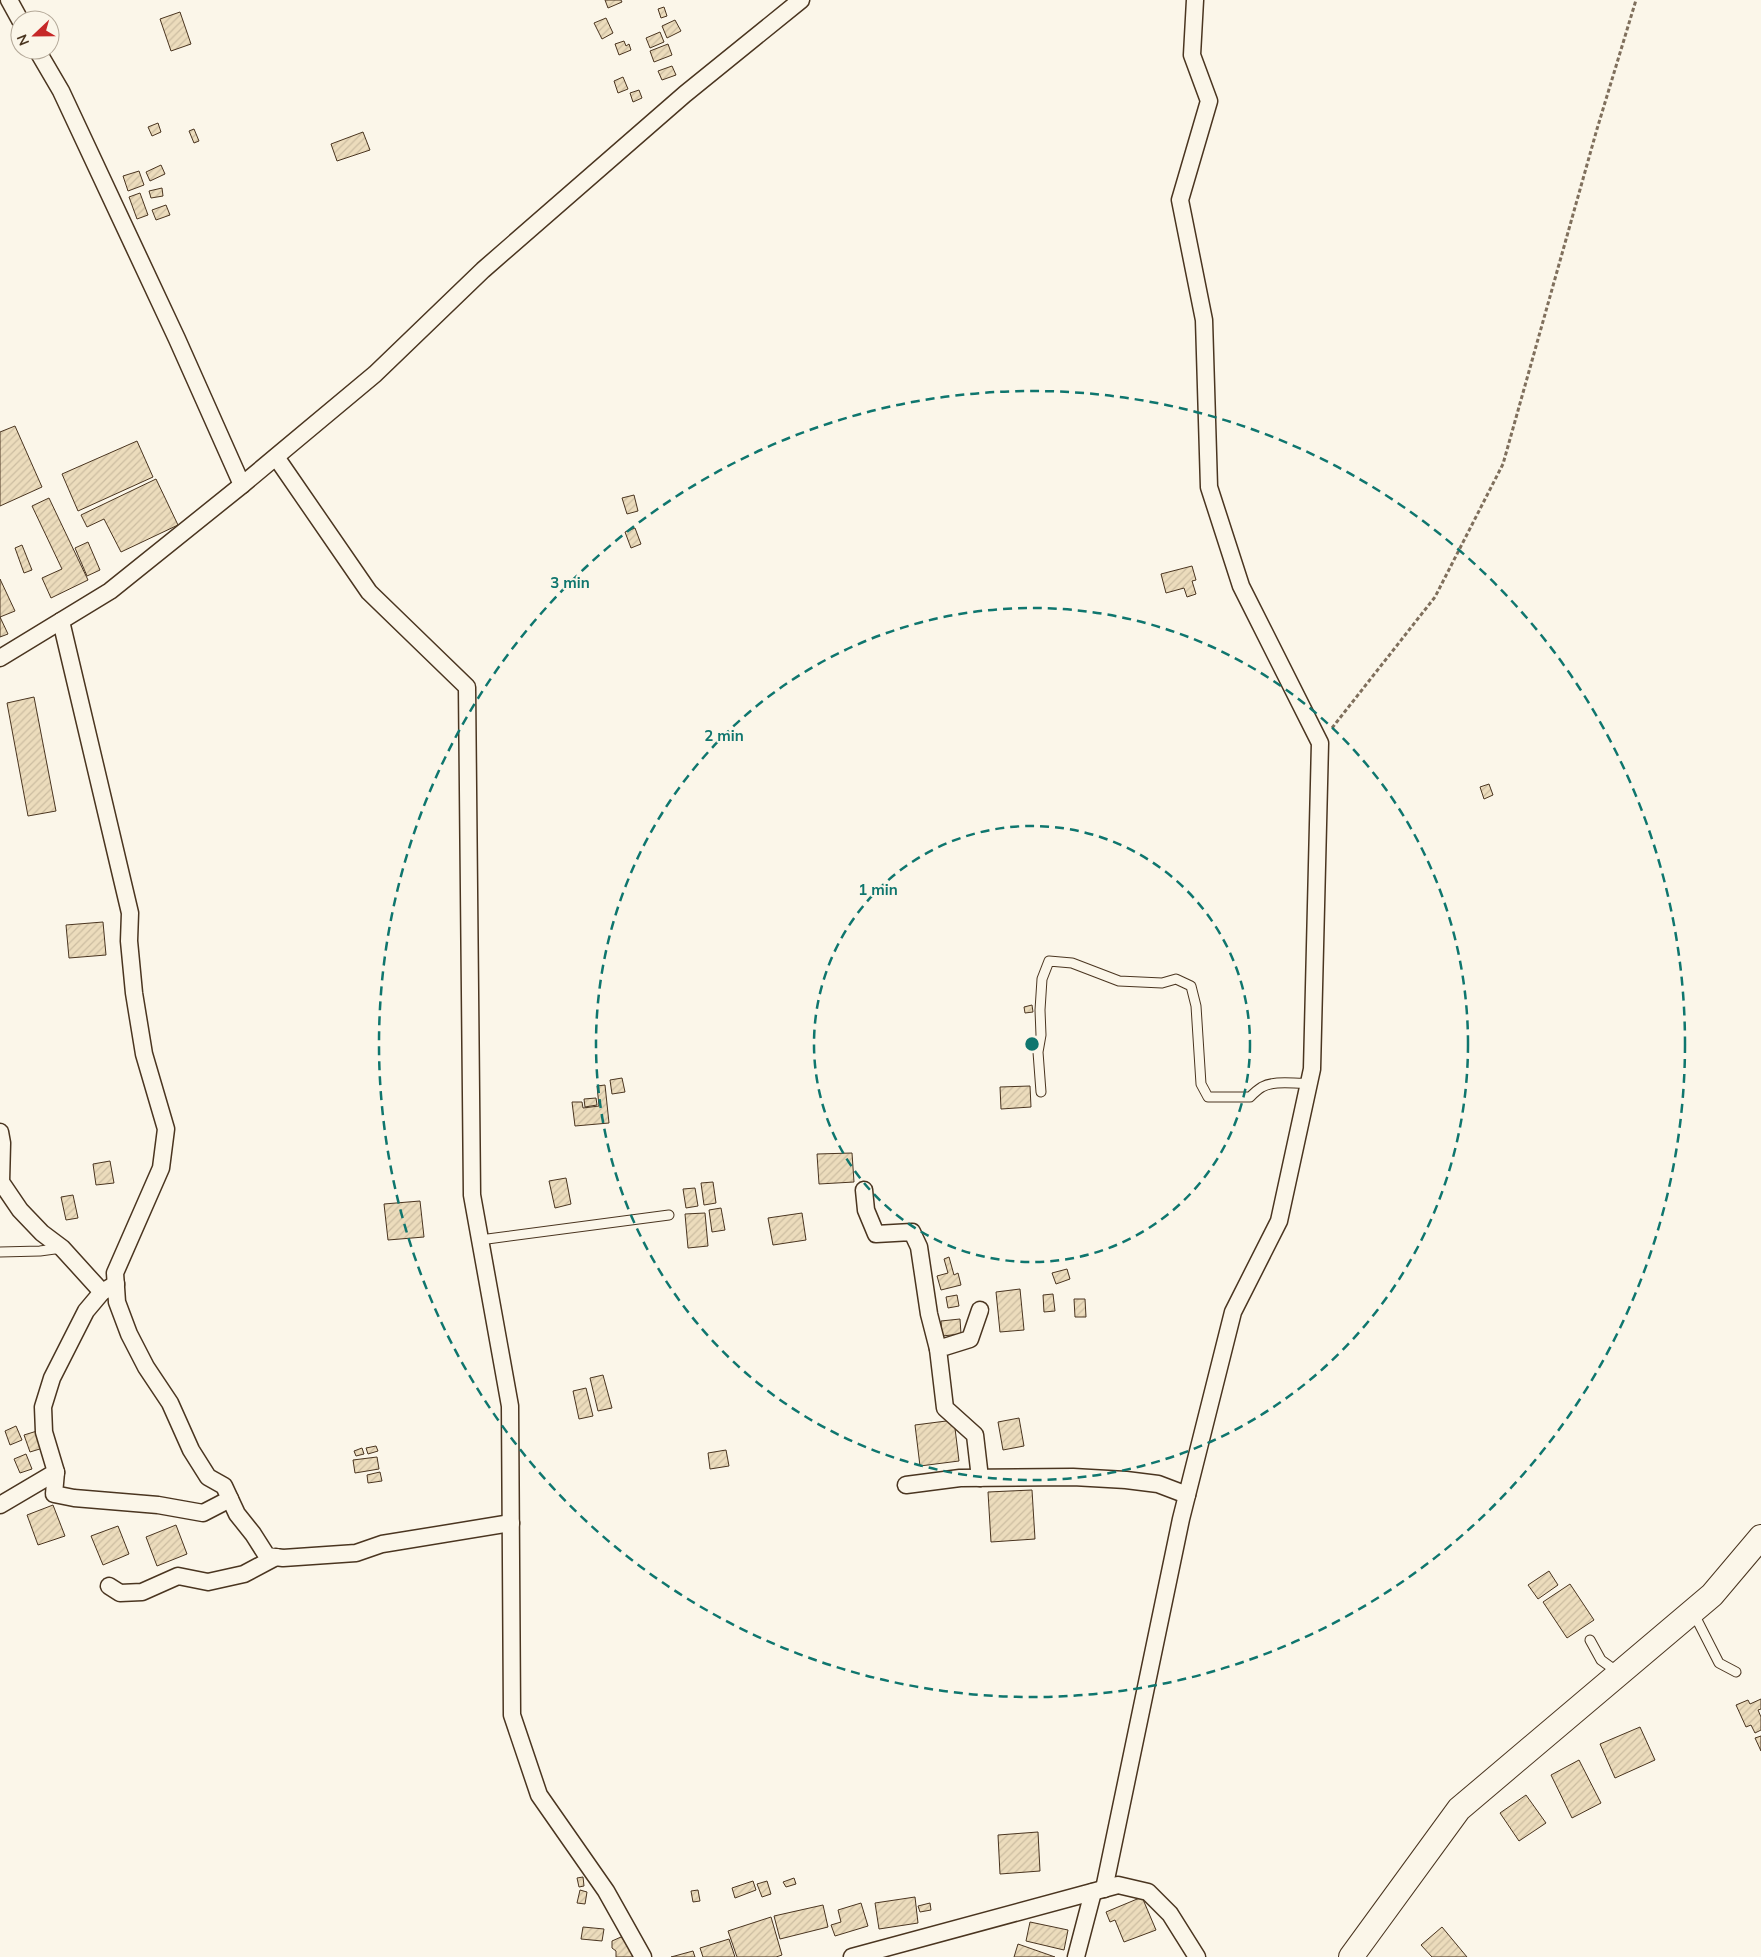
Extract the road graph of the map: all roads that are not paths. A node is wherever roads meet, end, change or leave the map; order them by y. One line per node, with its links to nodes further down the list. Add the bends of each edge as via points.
1 (800, 0): 4 (street, via 685,94 505,250 376,374)
2 (1195, 0): 8 (street, via 1192,55 1209,101 1180,200 1204,320 1209,486 1241,586 1320,743 1312,1069)
3 (42, 60): 5 (street, via 69,109)
4 (276, 457): 5 (street); 13 (street, via 369,592 468,687 472,1195)
5 (242, 485): 6 (street, via 110,591)
6 (61, 621): 7 (street); 16 (street, via 130,913 131,958 144,1054 166,1129 161,1168)
7 (0, 658)
8 (1309, 1083): 9 (lane, via 1277,1083 1262,1087 1250,1097 1208,1097 1201,1084 1196,1006 1191,986 1176,979 1162,983 1119,981 1072,963 1049,961 1042,979 1040,1010 1038,1052); 22 (street, via 1279,1221 1233,1312)
9 (1041, 1092)
10 (0, 1132): 14 (street, via 1,1182 20,1210)
11 (864, 1190): 18 (street, via 866,1210 876,1234 912,1232 919,1247)
12 (670, 1215): 13 (lane)
13 (480, 1240): 25 (street, via 510,1406)
14 (62, 1248): 15 (lane); 16 (street)
15 (0, 1252)
16 (109, 1288): 19 (street, via 86,1311 52,1378 43,1406 44,1432); 23 (street, via 129,1334 170,1403 191,1450 208,1477 224,1486)
17 (980, 1310): 18 (street, via 970,1339)
18 (938, 1349): 20 (street, via 945,1408 975,1435)
19 (56, 1472): 23 (street, via 54,1494 74,1498 158,1505 203,1513); 24 (street)
20 (980, 1478): 21 (street); 22 (street, via 1126,1480 1158,1484)
21 (906, 1485)
22 (1187, 1495): 33 (street)
23 (230, 1499): 27 (street, via 266,1556)
24 (0, 1505)
25 (512, 1523): 27 (street, via 382,1544 356,1553); 35 (street, via 512,1715 539,1795 606,1891)
26 (1761, 1537): 29 (street, via 1712,1595)
27 (276, 1557): 28 (street, via 244,1574 208,1582 178,1576 142,1592 120,1593)
28 (109, 1586)
29 (1693, 1612): 31 (lane, via 1719,1663); 32 (street)
30 (1590, 1640): 32 (lane, via 1600,1660)
31 (1736, 1672)
32 (1620, 1673): 39 (street, via 1459,1808)
33 (1098, 1890): 34 (street); 37 (street); 38 (street, via 1118,1885 1148,1892 1170,1914)
34 (897, 1951): 36 (street)
35 (643, 1957)
36 (852, 1957)
37 (1076, 1957)
38 (1197, 1957)
39 (1351, 1957)

